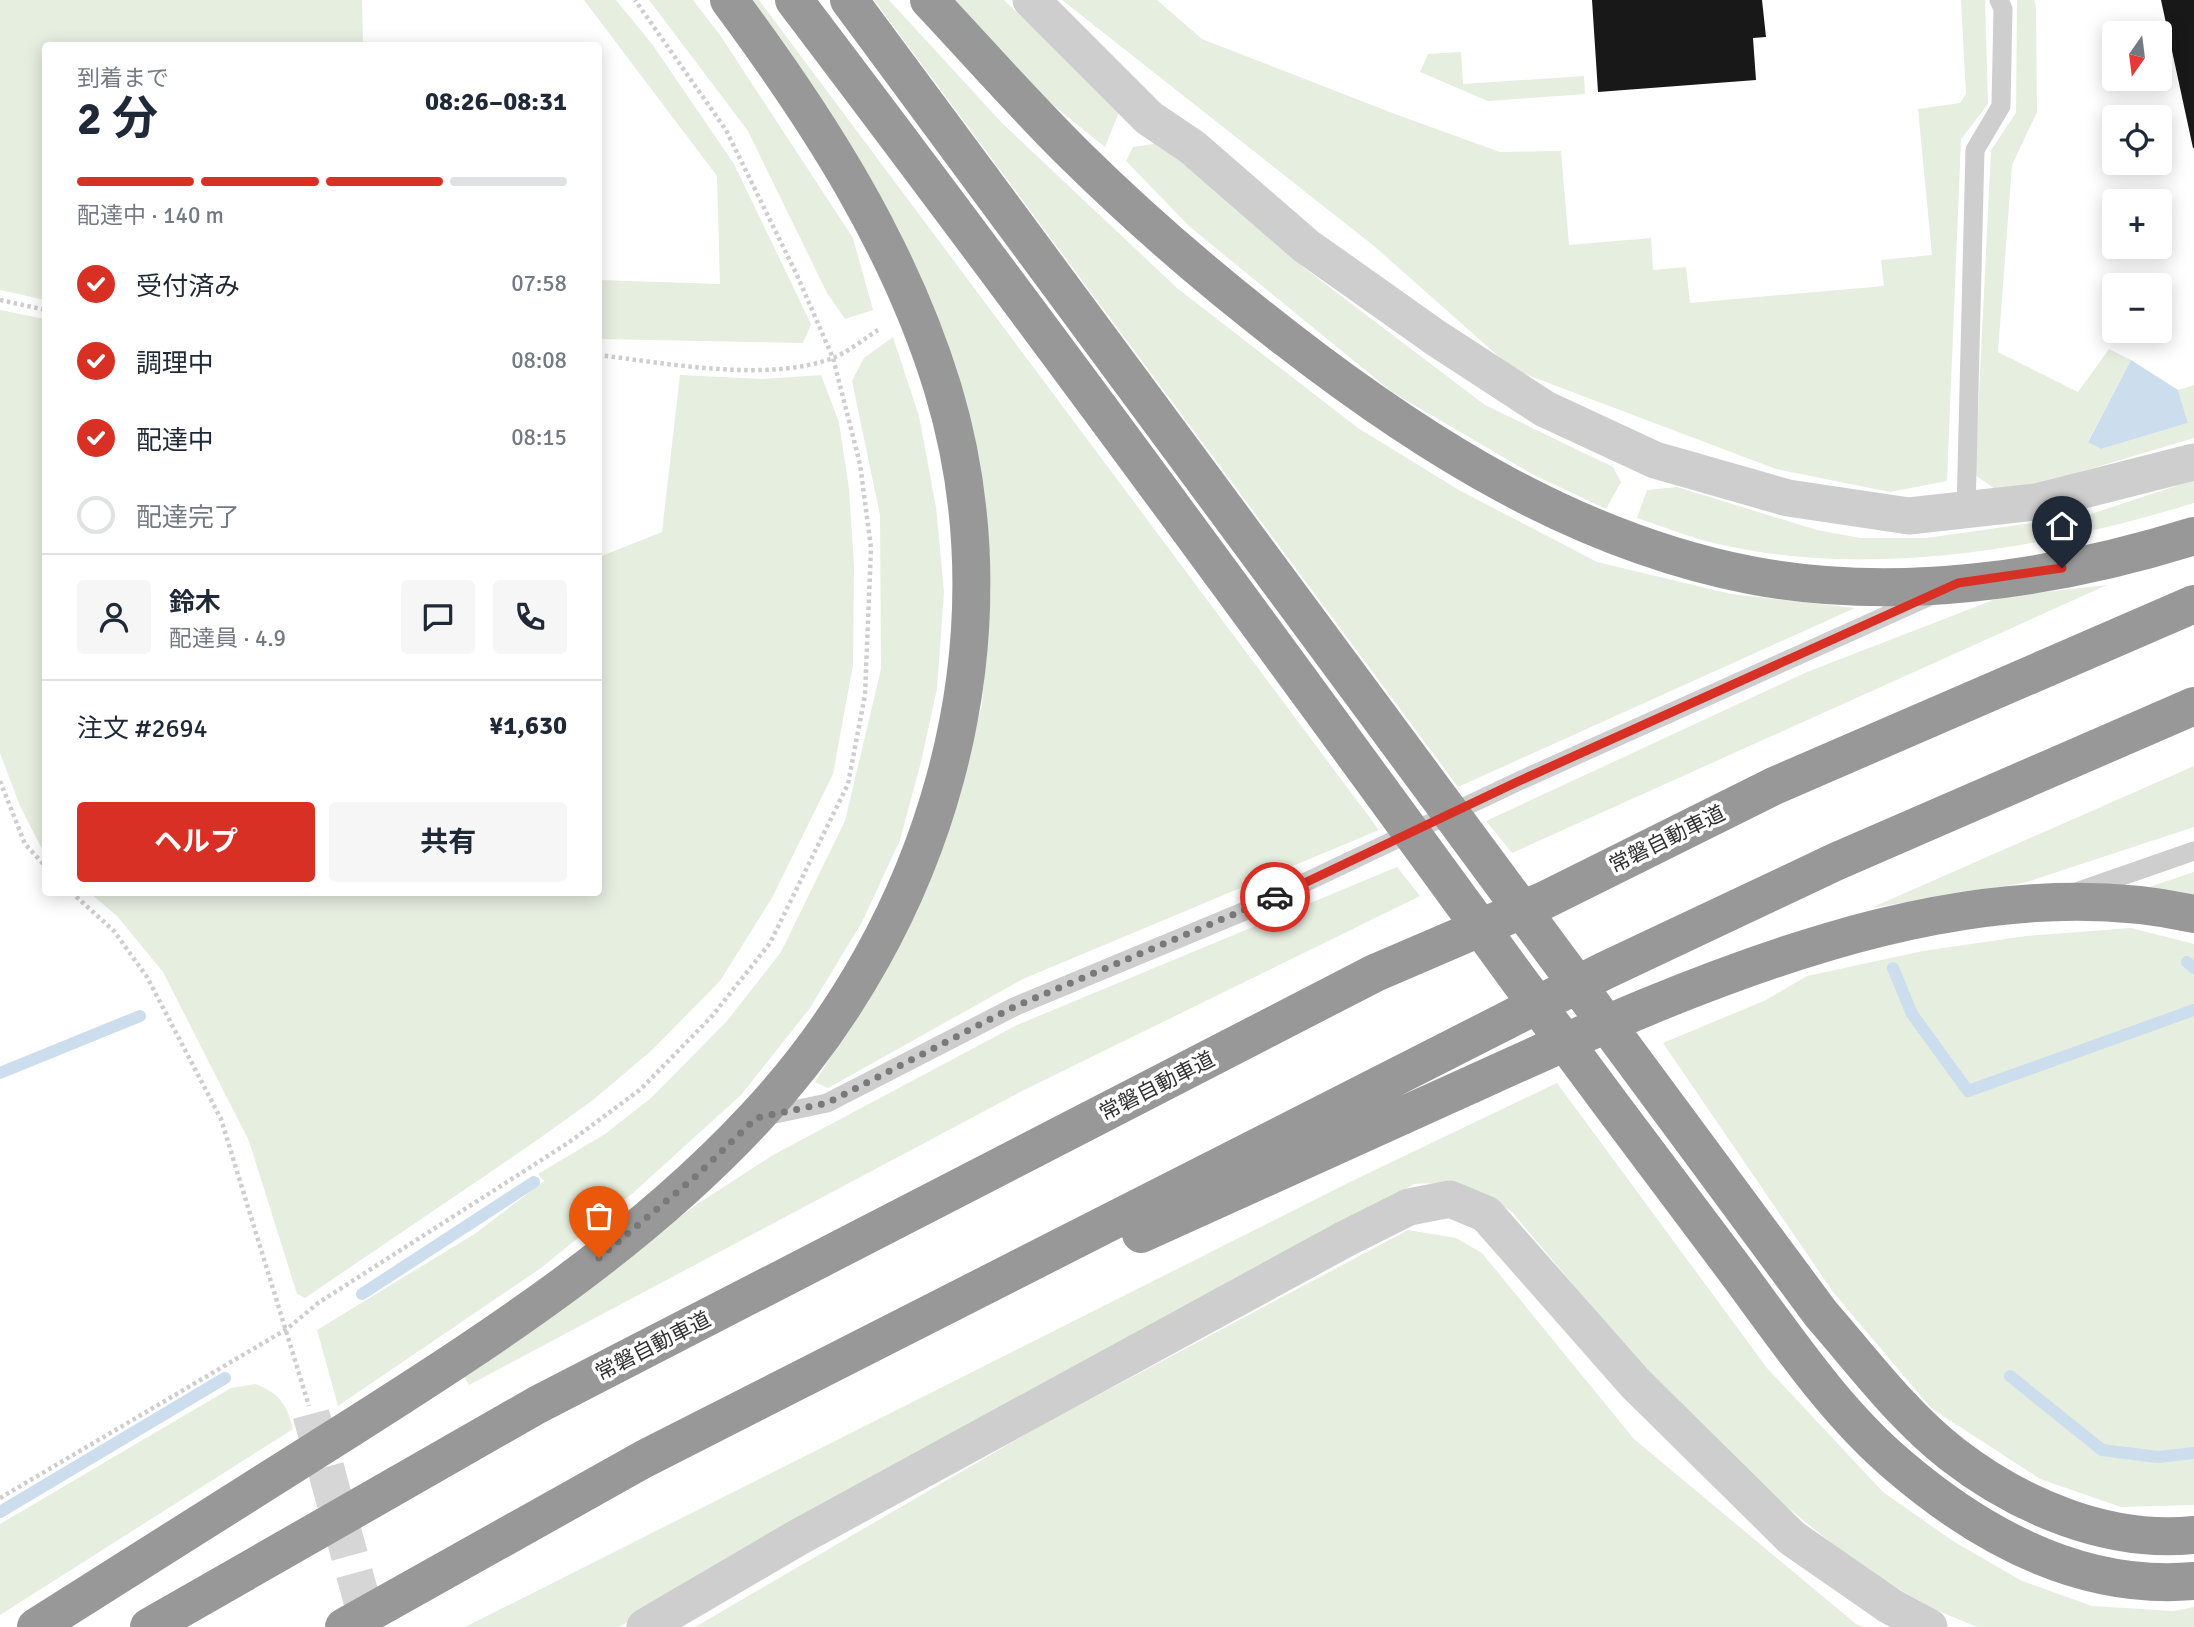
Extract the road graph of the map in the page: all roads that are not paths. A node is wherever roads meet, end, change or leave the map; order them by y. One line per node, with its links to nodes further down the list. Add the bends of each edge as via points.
1 (729, 0): 16 (highway, via 826,136 901,275 943,391 965,506 970,560 971,618 959,721 920,858 900,907 845,1007)
2 (794, 0): 19 (highway, via 1824,1388 1895,1463 1975,1524 2022,1551 2121,1579)
3 (849, 0): 18 (highway, via 1821,1314 1912,1417 1952,1454 2001,1486 2090,1526 2138,1536)
4 (929, 0): 10 (highway, via 1074,154 1150,227 1220,287 1396,421 1466,463 1581,523 1693,561 1751,575 1856,585)
5 (1031, 0): 8 (street, via 1149,118 1192,146 1306,246 1545,409 1655,460 1787,498 1909,516)
6 (1999, 0): 8 (lane, via 2003,9 2001,106 1975,150)
7 (2194, 462): 8 (street, via 2036,502)
8 (1966, 510)
9 (2194, 536): 10 (highway, via 2054,570)
10 (1958, 583): 16 (lane, via 1519,781 1245,911 1016,1006 827,1103)
11 (2194, 604): 21 (highway, 常磐自動車道, via 1774,786 1545,900 1375,973 537,1405)
12 (2194, 706): 17 (highway, via 1835,862 1604,971)
13 (2194, 851): 14 (lane)
14 (2046, 903): 15 (highway, via 2163,907); 17 (highway, via 1921,919 1866,933 1741,970 1629,1013)
15 (2194, 914)
16 (756, 1118): 20 (highway, via 633,1231 477,1348)
17 (644, 1459): 22 (highway)
18 (2194, 1535)
19 (2194, 1581)
20 (36, 1627)
21 (149, 1627)
22 (344, 1627)
23 (645, 1627): 24 (street, via 797,1538 1345,1239 1409,1207 1450,1199 1486,1214 1635,1383 1792,1538 1890,1606)
24 (1929, 1627)

